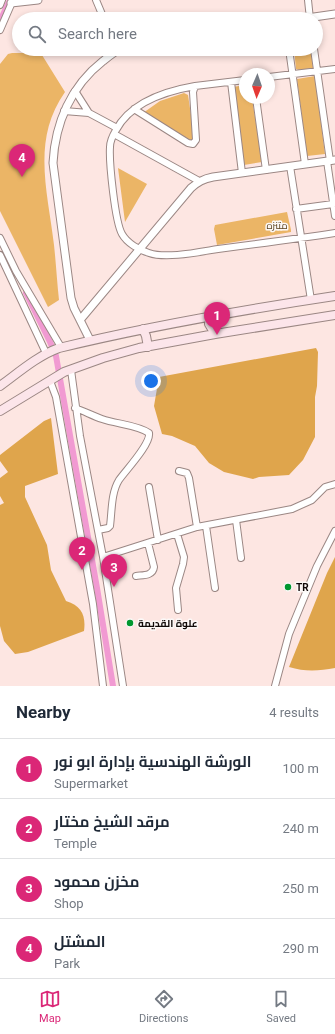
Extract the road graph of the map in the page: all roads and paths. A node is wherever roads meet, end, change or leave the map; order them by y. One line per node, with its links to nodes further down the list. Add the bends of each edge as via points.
1 (2, 0): 6 (street)
2 (38, 0): 5 (street)
3 (96, 0): 7 (street)
4 (308, 0): 8 (street)
5 (12, 2): 11 (street)
6 (0, 5)
7 (101, 12)
8 (309, 12)
9 (335, 14): 10 (street)
10 (323, 16)
11 (0, 30)
12 (109, 56): 22 (street)
13 (290, 56): 17 (street)
14 (315, 56): 16 (street)
15 (335, 69): 16 (street)
16 (318, 71): 17 (street); 29 (street)
17 (293, 74): 18 (street); 30 (street)
18 (275, 76)
19 (239, 81): 20 (street)
20 (231, 82): 21 (street); 33 (street)
21 (196, 86): 24 (street, via 170,92); 24 (street, via 193,92 196,140 194,144 188,143)
22 (75, 91): 25 (street); 26 (street)
23 (257, 104): 32 (street)
24 (134, 110): 27 (street)
25 (64, 111): 26 (street); 47 (street, via 57,132 53,163 71,298)
26 (89, 113): 27 (street)
27 (117, 128): 28 (street)
28 (114, 134): 34 (street); 41 (street, via 110,145 110,159 119,226 124,237)
29 (330, 160): 30 (street); 35 (street)
30 (305, 164): 31 (street)
31 (290, 166): 32 (street); 36 (street)
32 (266, 170): 33 (street)
33 (242, 173): 34 (street)
34 (199, 181): 41 (street)
35 (333, 204): 36 (street); 37 (street)
36 (296, 209): 40 (street)
37 (335, 216)
38 (335, 233): 40 (street)
39 (0, 238): 52 (street)
40 (301, 238): 41 (street, via 180,254 156,255); 44 (street)
41 (140, 249): 47 (street)
42 (0, 255): 53 (street)
43 (335, 296): 44 (main road)
44 (311, 300): 46 (main road)
45 (335, 315): 49 (main road)
46 (210, 316): 48 (main road); 49 (main road)
47 (80, 320): 50 (street)
48 (143, 329): 50 (main road); 51 (main road)
49 (214, 334): 51 (main road)
50 (90, 340): 52 (main road)
51 (148, 346): 54 (main road)
52 (60, 348): 53 (main road)
53 (48, 352): 56 (main road)
54 (68, 371): 55 (main road); 57 (street)
55 (53, 379): 58 (main road); 75 (street, via 90,589)
56 (0, 386)
57 (75, 408): 65 (street); 65 (street, via 101,419 140,428 150,433 141,452 114,490 110,526)
58 (0, 411)
59 (179, 471): 64 (street, via 187,473 189,478)
60 (335, 484): 62 (street, via 325,487 312,500 292,509)
61 (149, 487): 68 (street)
62 (236, 520): 63 (street); 71 (street)
63 (206, 526): 64 (street); 73 (street)
64 (197, 528): 67 (street)
65 (98, 530): 70 (street)
66 (335, 532): 77 (street, via 317,566 290,634)
67 (177, 534): 68 (street); 74 (street, via 184,557 176,588)
68 (158, 540): 69 (street)
69 (148, 543): 70 (street); 72 (street, via 154,571 151,574)
70 (103, 557): 76 (street)
71 (241, 558)
72 (136, 576)
73 (215, 588)
74 (178, 610)
75 (103, 686)
76 (123, 686)
77 (275, 686)

